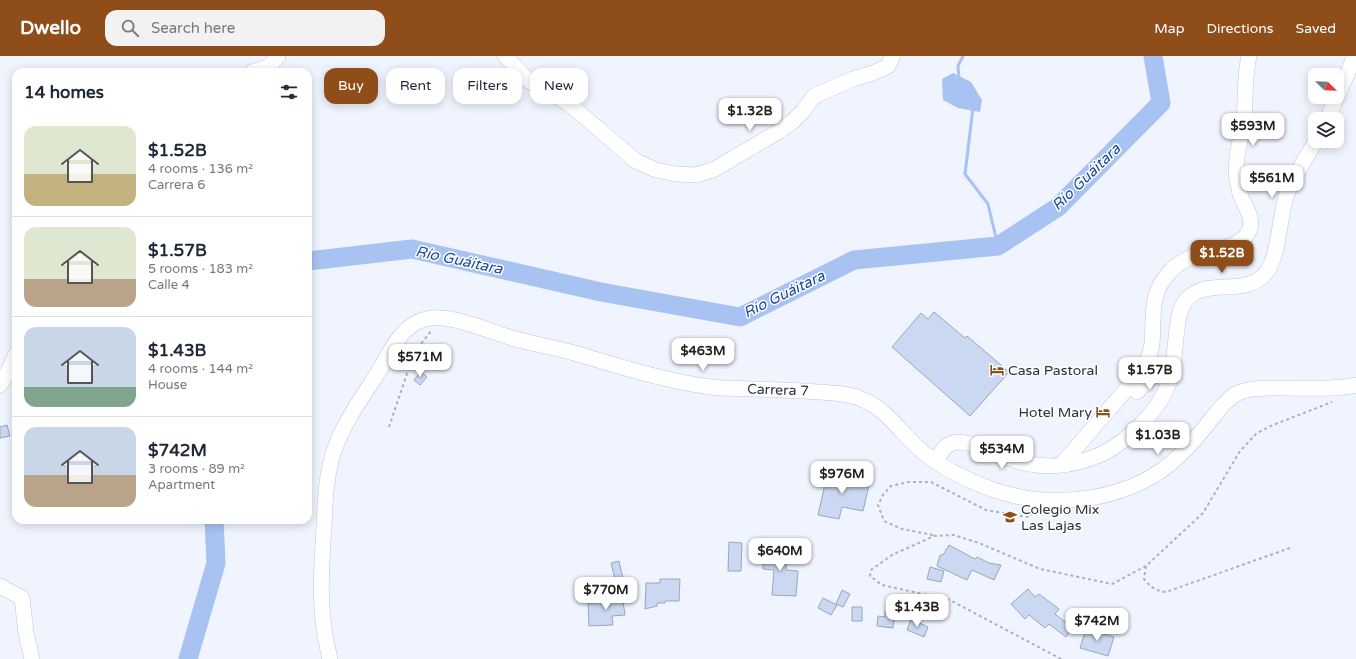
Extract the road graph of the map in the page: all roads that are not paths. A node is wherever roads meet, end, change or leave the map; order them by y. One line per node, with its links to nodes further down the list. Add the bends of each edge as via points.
1 (278, 56): 6 (street, via 270,66)
2 (505, 56): 3 (street, via 529,81 568,103 636,161 656,170 696,175 715,169 776,133 792,122 814,96 853,79 873,74 888,66)
3 (893, 56)
4 (1249, 56): 15 (street, via 1244,120 1235,166 1240,194 1251,221 1250,231 1246,237 1228,247 1192,257 1171,270 1156,295 1150,352 1144,370)
5 (1355, 56): 7 (street)
6 (264, 68)
7 (1344, 81)
8 (1312, 148): 10 (street, via 1286,197 1270,267 1255,282 1242,287 1204,289 1192,294 1181,311)
9 (12, 363): 11 (street)
10 (1172, 370): 13 (street, via 1161,399 1143,422 1115,446); 13 (street, via 1151,377 1099,433 1095,445)
11 (0, 385)
12 (1356, 385): 14 (street, Carrera 7, via 1341,388 1261,388 1240,392 1225,402 1181,455 1161,470 1139,483 1087,499 1030,499 995,490 958,475)
13 (1098, 456): 15 (street)
14 (936, 462): 15 (street, via 947,445 955,442 984,448 1011,460); 18 (street, Carrera 7, via 878,408 862,399 844,394 712,387 684,382 442,317 425,319 408,327 395,343 342,431 329,468 321,612)
15 (1061, 466)
16 (0, 586): 17 (street, via 22,598)
17 (32, 659)
18 (330, 659)

